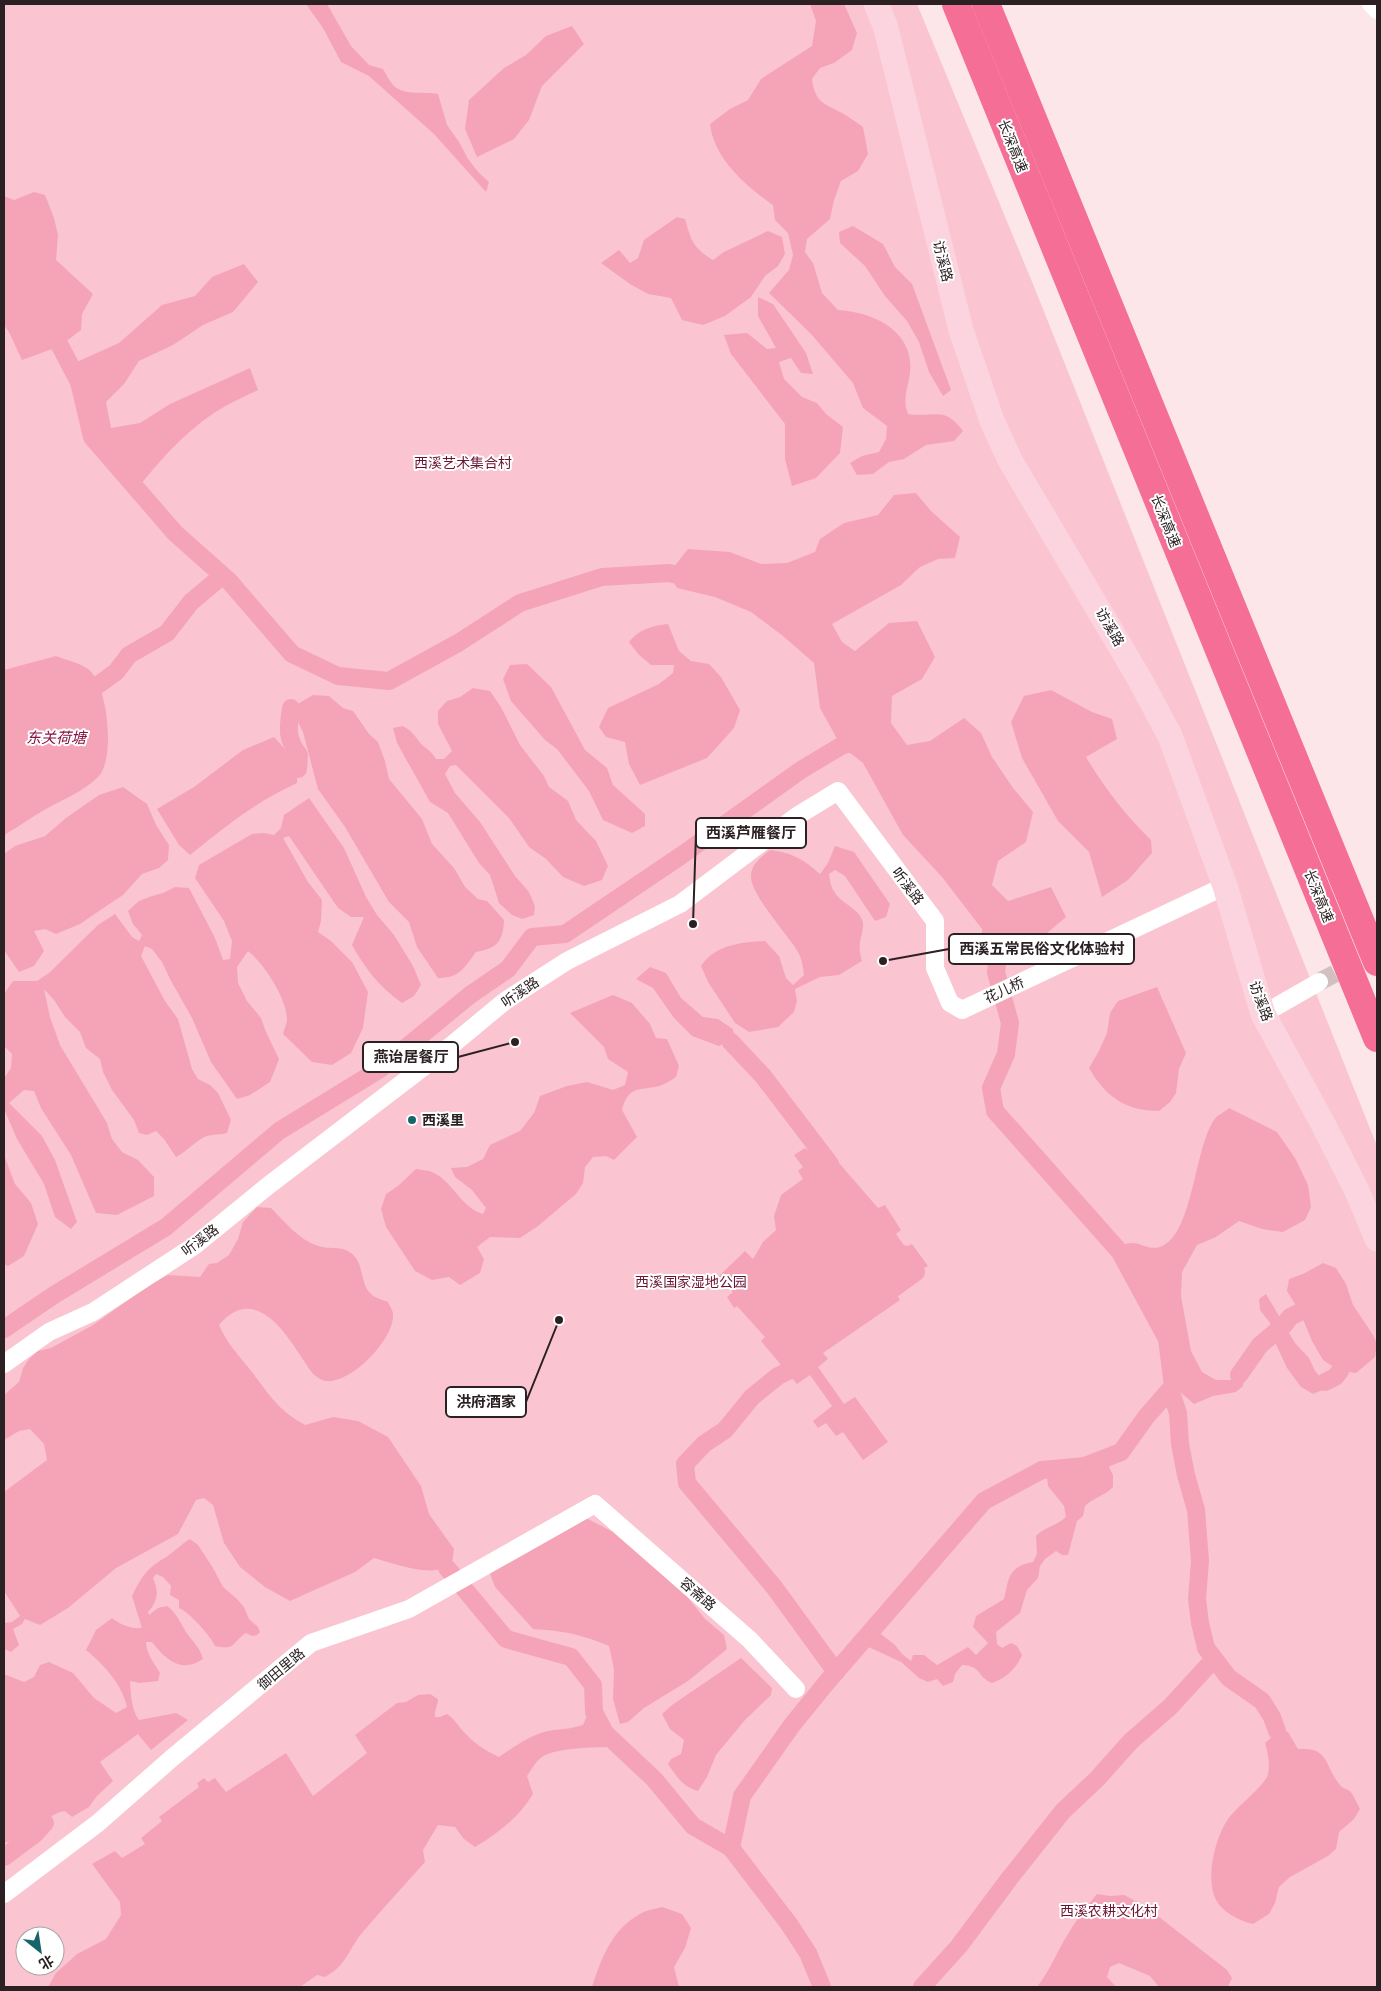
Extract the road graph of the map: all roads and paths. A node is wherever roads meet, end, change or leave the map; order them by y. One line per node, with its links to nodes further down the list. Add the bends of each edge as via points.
1 (876, 4): 6 (street, 访溪路, via 885,25 961,330 992,421 1011,462 1170,736)
2 (956, 4): 11 (highway, 长深高速)
3 (986, 4): 7 (highway, 长深高速)
4 (1372, 4): 5 (street)
5 (1377, 10)
6 (1225, 886): 9 (street, 花儿桥); 10 (street, 访溪路)
7 (1377, 962)
8 (1319, 982): 10 (street)
9 (962, 1010): 13 (street, 听溪路, via 950,1003 935,968 935,921 838,791 797,816 680,904 567,961 505,1001 194,1246 93,1312 49,1332)
10 (1263, 1014): 12 (street, 访溪路, via 1322,1122)
11 (1377, 1038)
12 (1377, 1240)
13 (4, 1364)
14 (595, 1504): 15 (street, 容斋路, via 750,1640); 16 (street, 御田里路, via 409,1609 311,1643 98,1823)
15 (796, 1689)
16 (4, 1894)

